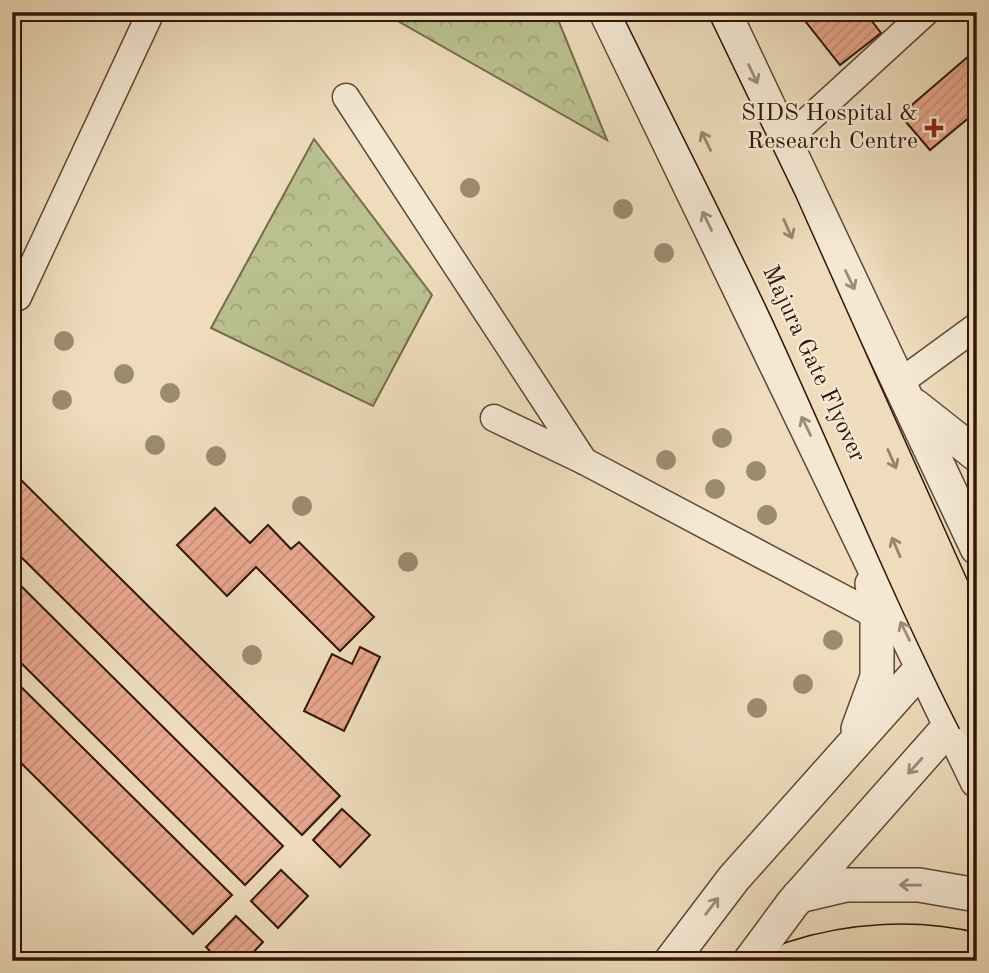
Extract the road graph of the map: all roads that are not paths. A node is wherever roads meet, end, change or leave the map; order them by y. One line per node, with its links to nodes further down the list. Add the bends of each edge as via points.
1 (151, 12): 9 (street)
2 (606, 12): 13 (street, one-way to 2)
3 (643, 12): 24 (highway, Majura Gate Flyover, one-way to 3, bridge, via 933,634 871,490)
4 (685, 12): 21 (highway, Majura Gate Flyover, one-way to 21, bridge)
5 (724, 12): 8 (street, one-way to 8)
6 (926, 12): 8 (street)
7 (346, 97): 16 (street)
8 (784, 142): 11 (street, one-way to 11)
9 (18, 297)
10 (977, 326): 12 (street)
11 (883, 347): 12 (street); 13 (street)
12 (903, 391): 15 (street); 17 (street)
13 (790, 392): 18 (street, one-way to 13)
14 (494, 418): 16 (street)
15 (977, 455)
16 (584, 461): 20 (street)
17 (977, 548)
18 (868, 554): 20 (street); 22 (street, one-way to 18)
19 (977, 608): 22 (street)
20 (877, 616): 25 (street, via 877,677)
21 (977, 642)
22 (922, 667): 24 (street); 25 (street)
23 (977, 696): 24 (street)
24 (963, 724): 26 (street); 28 (street, one-way to 28)
25 (844, 756): 30 (street, one-way to 25, via 734,878)
26 (977, 781)
27 (977, 895): 28 (street, one-way to 28, via 907,884 846,885)
28 (799, 896): 31 (street)
29 (977, 953): 32 (highway, via 889,943 819,952)
30 (671, 961)
31 (750, 961)
32 (793, 961)

